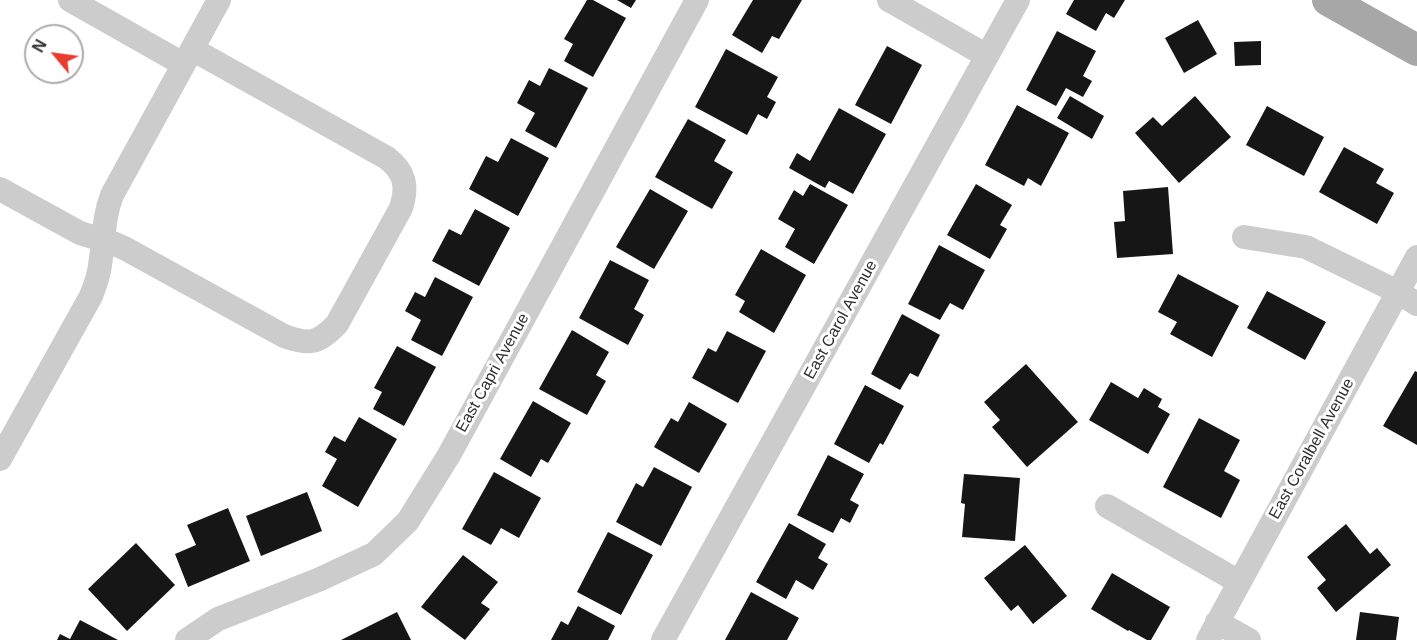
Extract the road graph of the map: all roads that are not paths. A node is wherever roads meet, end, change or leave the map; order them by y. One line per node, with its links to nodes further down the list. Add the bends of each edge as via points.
1 (70, 0): 8 (street)
2 (219, 0): 8 (street)
3 (697, 0): 20 (street, East Capri Avenue, via 408,521 374,554 218,620)
4 (889, 0): 9 (street)
5 (1018, 0): 9 (street, East Carol Avenue)
6 (1328, 0): 7 (main road)
7 (1417, 50)
8 (188, 56): 12 (street, via 112,195); 12 (street, via 387,158 404,180 401,208 338,324 327,336 314,341 284,336)
9 (987, 56): 21 (street, East Carol Avenue)
10 (0, 189): 12 (street, via 80,233)
11 (1244, 237): 14 (street, via 1306,247)
12 (103, 240): 15 (street, via 99,273 91,296)
13 (1417, 257): 14 (street, East Coralbell Avenue)
14 (1407, 298): 18 (street, East Coralbell Avenue)
15 (9, 421): 16 (street)
16 (0, 459)
17 (1107, 506): 18 (street)
18 (1239, 582): 19 (street, East Coralbell Avenue)
19 (1212, 631): 22 (street)
20 (187, 640)
21 (663, 640)
22 (1249, 640)

